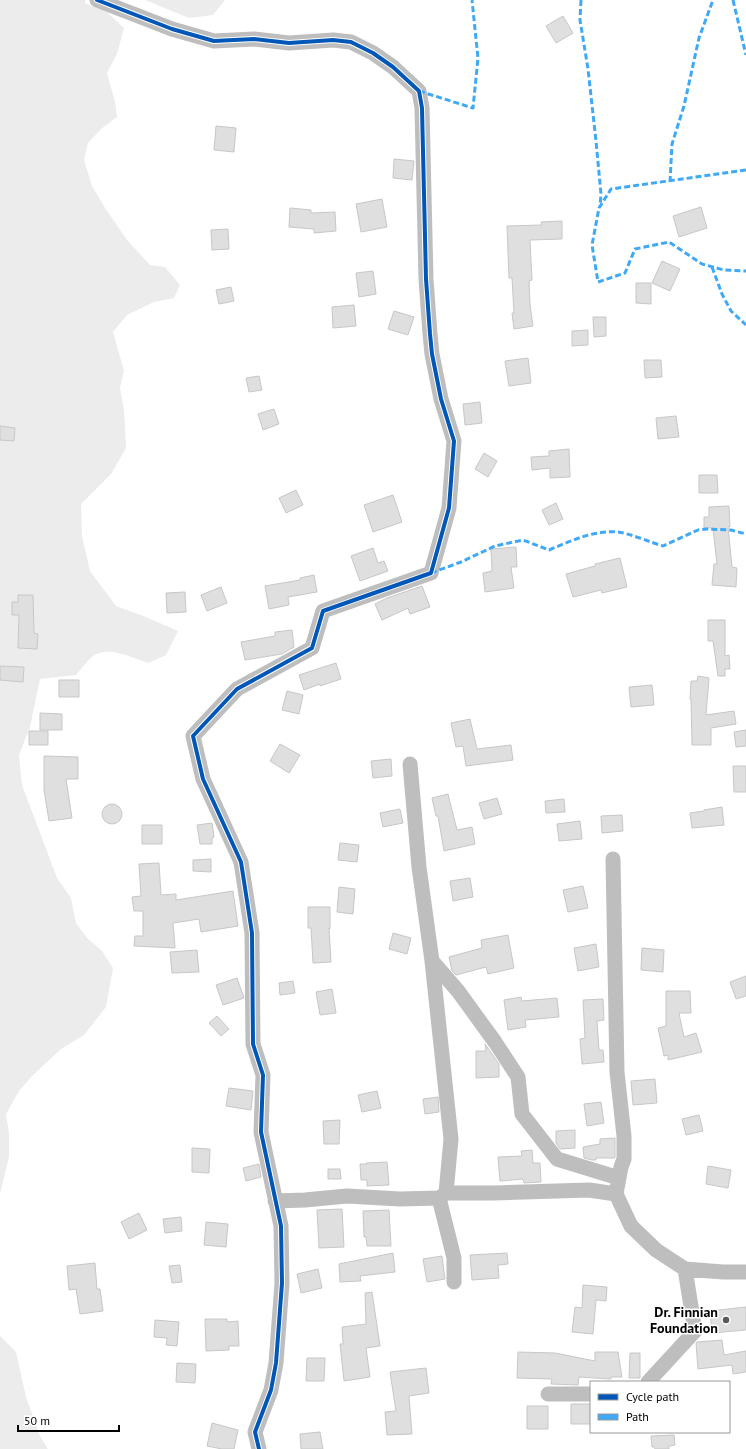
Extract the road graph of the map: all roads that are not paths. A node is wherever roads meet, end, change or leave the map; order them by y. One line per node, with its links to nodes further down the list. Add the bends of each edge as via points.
1 (97, 0): 8 (street, via 172,29 214,41 254,39 289,43 333,40 351,42 393,67 419,91 422,108 426,279 430,334 441,399 454,440 449,508 431,573 323,611 312,648 237,689 193,736 203,779 241,862 252,933 254,1044 263,1075 261,1132)
2 (410, 764): 4 (street, via 419,867)
3 (613, 858): 5 (street, via 617,1072 624,1136 624,1159)
4 (432, 961): 5 (street, via 458,991 518,1077 522,1114 556,1159); 7 (street, via 451,1140)
5 (619, 1178): 6 (street)
6 (616, 1194): 7 (street, via 589,1190); 9 (street, via 631,1226 656,1250)
7 (442, 1196): 8 (street, via 400,1199 347,1196); 11 (street, via 454,1258)
8 (275, 1201): 15 (street, via 281,1226 282,1283 276,1363 271,1390 255,1432)
9 (685, 1269): 10 (street); 12 (street, via 696,1330)
10 (746, 1272)
11 (454, 1282)
12 (649, 1381)
13 (548, 1394): 14 (street)
14 (590, 1394)
15 (259, 1449)

